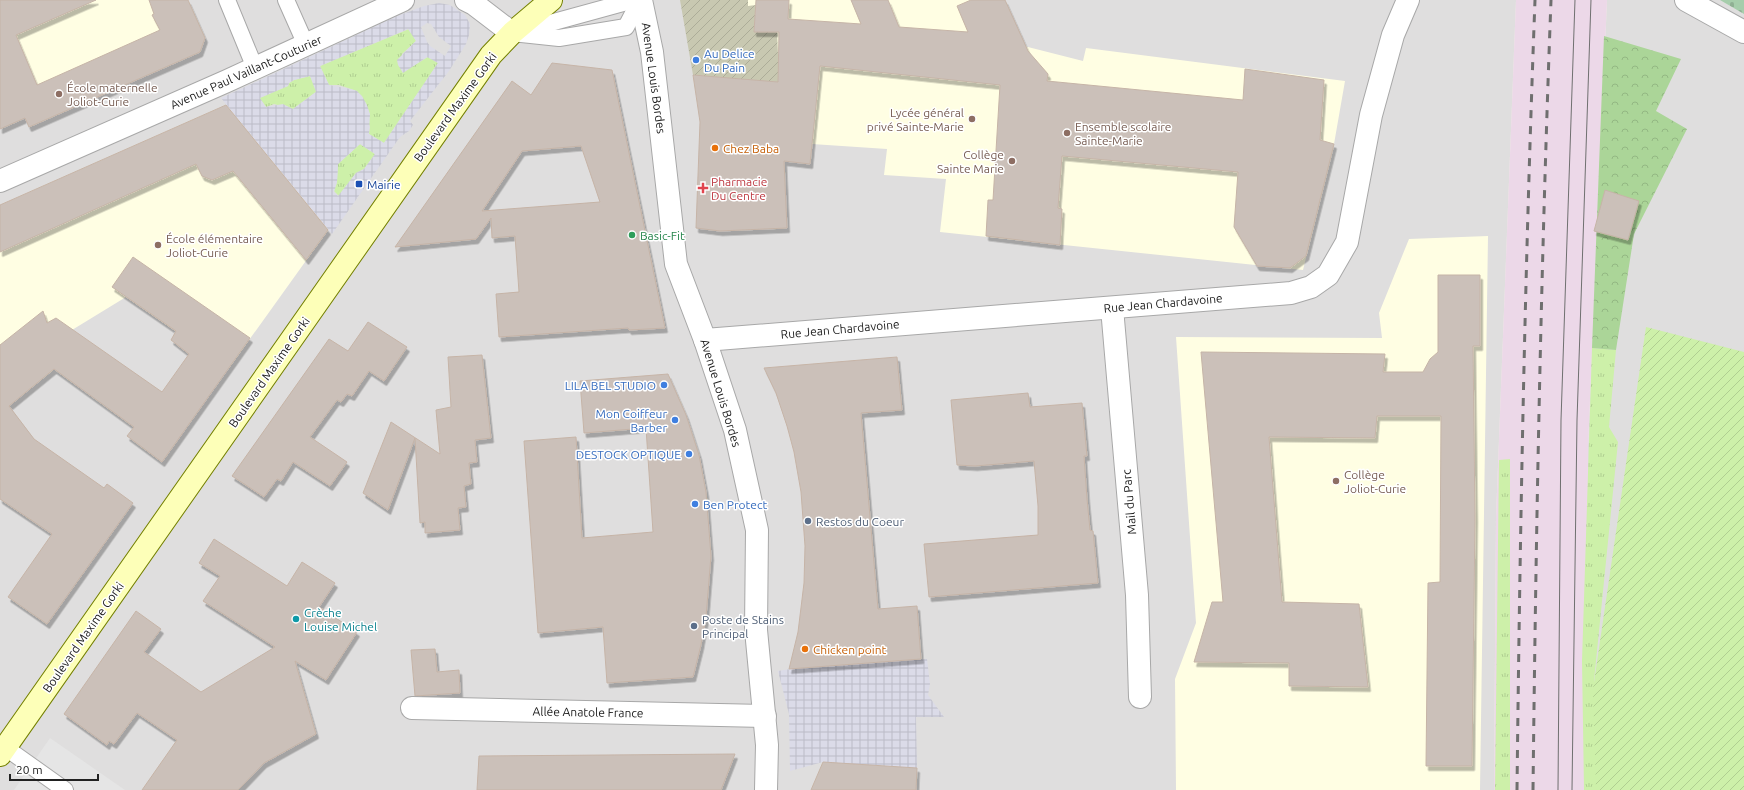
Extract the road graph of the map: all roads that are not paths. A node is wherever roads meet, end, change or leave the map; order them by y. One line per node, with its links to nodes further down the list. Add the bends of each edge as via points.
1 (227, 0): 13 (lane)
2 (286, 0): 12 (lane)
3 (404, 0): 12 (street, Avenue Paul Vaillant-Couturier)
4 (466, 0): 11 (street)
5 (551, 0): 11 (main road, Boulevard Maxime Gorki)
6 (634, 0): 11 (lane)
7 (641, 0): 11 (lane, via 626,27 559,38); 16 (street, Avenue Louis Bordes, via 652,52 676,264)
8 (1408, 0): 15 (street, Rue Jean Chardavoine, via 1393,35 1371,115 1347,242 1328,275 1311,287 1291,293)
9 (1686, 0): 10 (street)
10 (1744, 32)
11 (512, 33): 20 (main road, Boulevard Maxime Gorki, via 491,55)
12 (306, 45): 13 (street, Avenue Paul Vaillant-Couturier)
13 (255, 68): 14 (street, Avenue Paul Vaillant-Couturier)
14 (0, 181)
15 (1112, 308): 16 (street, Rue Jean Chardavoine); 17 (street, Mail du Parc, via 1137,595)
16 (705, 340): 19 (street, Avenue Louis Bordes, via 735,430 757,530 756,630)
17 (1140, 697)
18 (412, 708): 19 (street, Allée Anatole France)
19 (765, 716): 22 (street, Avenue Louis Bordes)
20 (3, 752): 21 (lane)
21 (65, 790)
22 (766, 790)

